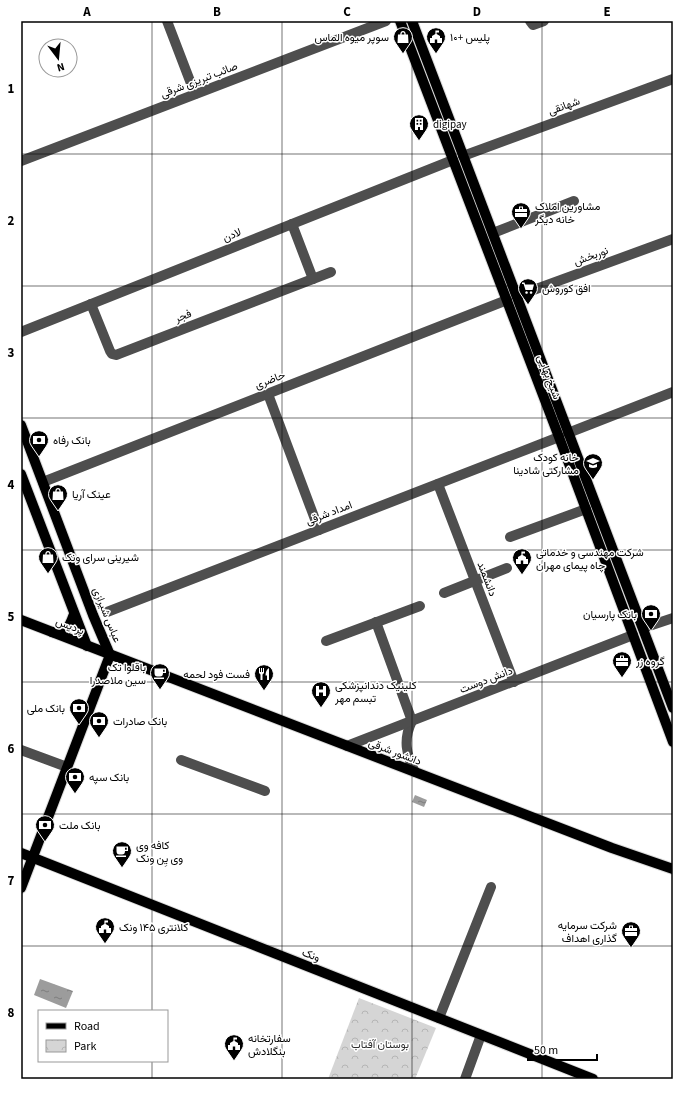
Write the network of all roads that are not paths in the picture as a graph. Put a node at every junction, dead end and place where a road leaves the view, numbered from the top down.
1 (167, 21) edge
2 (386, 21) edge
3 (400, 21) edge
4 (412, 21) edge
5 (544, 21) edge
6 (531, 23) edge
7 (673, 79) edge
8 (195, 94) junction
9 (463, 156) junction
10 (453, 160) junction
11 (21, 161) edge
12 (574, 201) dead end
13 (292, 224) junction
14 (492, 233) junction
15 (673, 239) edge
16 (331, 272) dead end
17 (313, 279) junction
18 (517, 296) junction
19 (507, 300) junction
20 (91, 304) junction
21 (21, 332) edge
22 (673, 392) edge
23 (268, 394) junction
24 (21, 425) edge
25 (564, 435) junction
26 (21, 474) edge
27 (43, 482) junction
28 (438, 484) junction
29 (586, 509) junction
30 (319, 530) junction
31 (510, 537) dead end
32 (507, 568) dead end
33 (620, 570) junction
34 (610, 574) junction
35 (475, 581) junction
36 (444, 593) dead end
37 (420, 606) dead end
38 (107, 612) dead end
39 (74, 614) junction
40 (673, 618) edge
41 (21, 620) edge
42 (376, 622) junction
43 (643, 628) junction
44 (49, 631) junction
45 (633, 636) junction
46 (326, 641) dead end
47 (87, 646) junction
48 (110, 655) junction
49 (514, 682) junction
50 (673, 708) edge
51 (412, 721) junction
52 (673, 742) edge
53 (347, 746) junction
54 (21, 750) edge
55 (181, 760) dead end
56 (67, 767) junction
57 (415, 772) junction
58 (265, 791) dead end
59 (612, 848) junction
60 (21, 853) edge
61 (32, 858) junction
62 (673, 869) edge
63 (673, 876) edge
64 (491, 887) dead end
65 (21, 888) edge
66 (439, 1018) junction
67 (481, 1035) junction
68 (465, 1079) edge
69 (593, 1079) edge

1 - 8 street
2 - 8 street, صائب تبریزی شرقی
3 - 10 main road, شیخ بهایی
4 - 9 main road, شیخ بهایی
5 - 6 street
7 - 9 street, شهانقی
8 - 11 street, صائب تبریزی شرقی
9 - 14 main road, شیخ بهایی
10 - 13 street, لادن
10 - 19 main road, شیخ بهایی
12 - 14 street
13 - 17 street
13 - 20 street, لادن
14 - 18 main road, شیخ بهایی
15 - 18 street, نوربخش
16 - 17 street, فجر
17 - 20 street, فجر
18 - 25 main road, شیخ بهایی
19 - 23 street, حاضری
19 - 25 main road, شیخ بهایی
20 - 21 street, لادن
22 - 25 street, امداد شرقی
23 - 27 street, حاضری
23 - 30 street
24 - 27 main road, عباس شیرازی
25 - 28 street, امداد شرقی
25 - 29 main road, شیخ بهایی
25 - 33 main road, شیخ بهایی
26 - 39 main road
27 - 48 main road, عباس شیرازی
28 - 30 street, امداد شرقی
28 - 35 street, دانشمند
29 - 31 street
29 - 34 main road, شیخ بهایی
30 - 38 street, امداد شرقی
32 - 35 street
33 - 34 main road
33 - 43 main road, شیخ بهایی
34 - 45 main road, شیخ بهایی
35 - 36 street
35 - 49 street, دانشمند
37 - 42 street
39 - 44 main road
39 - 47 main road
40 - 43 street
41 - 44 main road, پردیس
42 - 46 street
42 - 51 street
43 - 50 main road, شیخ بهایی
44 - 47 main road, پردیس
45 - 49 street, دانش دوست
45 - 52 main road, شیخ بهایی
47 - 48 main road, پردیس
48 - 53 main road, دانشور شرقی
48 - 56 main road, عباس شیرازی
49 - 51 street, دانش دوست
51 - 53 street, دانش دوست
51 - 57 street
53 - 57 main road, دانشور شرقی
54 - 56 street
55 - 58 street
56 - 61 main road, عباس شیرازی
57 - 59 main road, دانشور شرقی
59 - 62 main road, دانشور شرقی
59 - 63 main road
60 - 61 main road, ونک
61 - 65 main road, عباس شیرازی
61 - 66 main road, ونک
64 - 66 street
66 - 67 main road, ونک
67 - 68 street
67 - 69 main road, ونک

